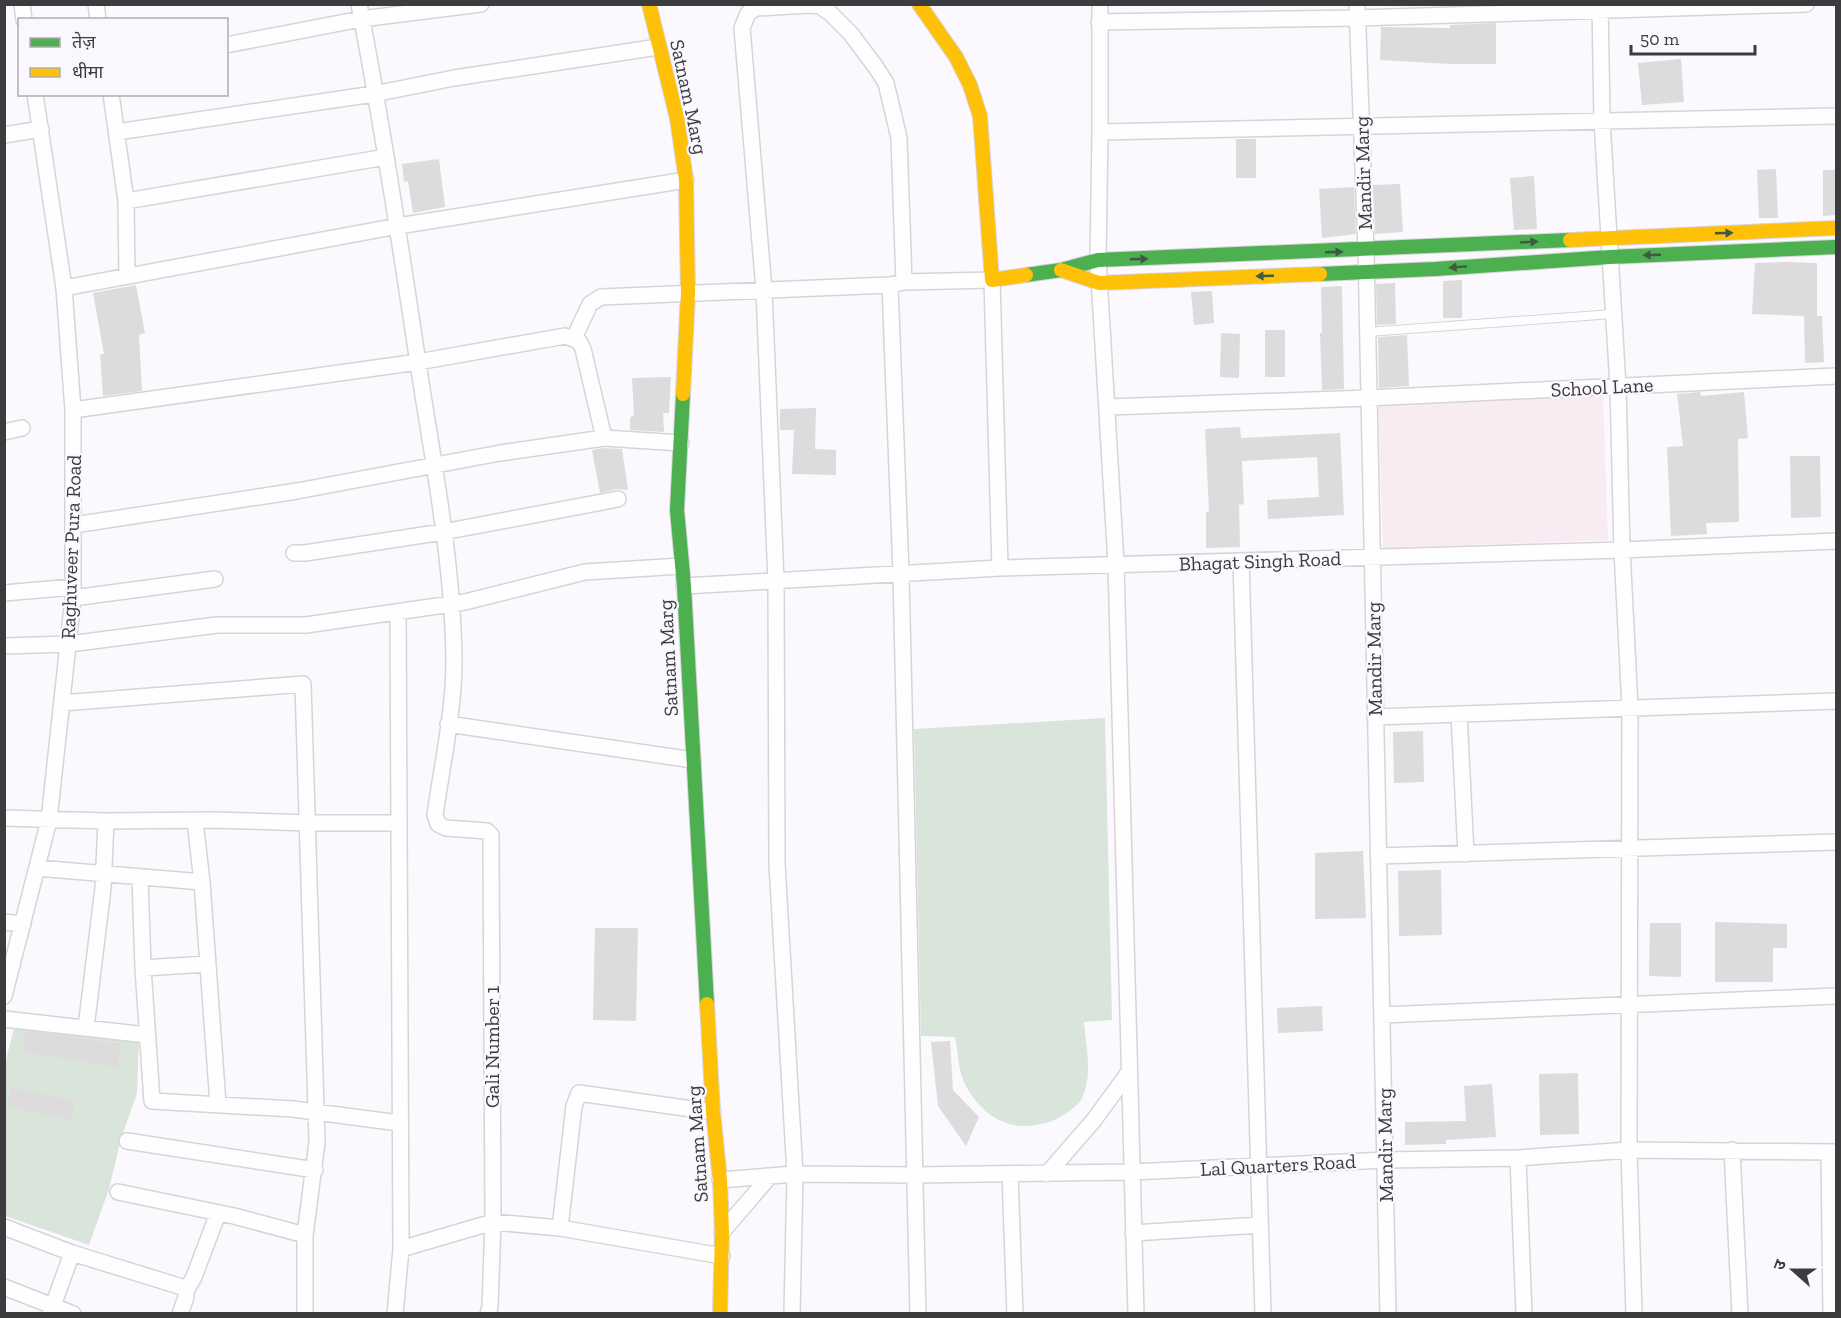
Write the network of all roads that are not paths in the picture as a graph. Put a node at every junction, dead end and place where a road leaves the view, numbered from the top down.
1 (482, 4) edge
2 (649, 4) edge
3 (919, 4) edge
4 (1100, 4) edge
5 (1806, 4) edge
6 (1600, 8) edge
7 (1357, 11) edge
8 (360, 12) edge
9 (1099, 22) junction
10 (228, 45) edge
11 (658, 47) junction
12 (374, 94) junction
13 (35, 96) edge
14 (111, 96) edge
15 (1836, 116) edge
16 (1602, 121) junction
17 (1361, 127) junction
18 (40, 129) junction
19 (117, 132) junction
20 (1100, 132) junction
21 (4, 135) edge
22 (386, 157) junction
23 (686, 180) junction
24 (126, 201) junction
25 (398, 226) junction
26 (1836, 228) edge
27 (1608, 238) junction
28 (1836, 247) edge
29 (1366, 251) junction
30 (1610, 257) junction
31 (1098, 260) junction
32 (1061, 270) junction
33 (1365, 272) junction
34 (127, 275) junction
35 (992, 280) junction
36 (897, 283) junction
37 (1099, 283) junction
38 (64, 288) junction
39 (764, 290) junction
40 (688, 293) junction
41 (1613, 314) junction
42 (1367, 332) junction
43 (574, 338) junction
44 (418, 362) junction
45 (1836, 376) edge
46 (1618, 386) junction
47 (1368, 398) junction
48 (1108, 407) junction
49 (73, 410) junction
50 (22, 428) dead end
51 (4, 432) edge
52 (604, 438) junction
53 (681, 443) junction
54 (434, 466) junction
55 (618, 499) dead end
56 (74, 525) junction
57 (443, 532) junction
58 (1836, 541) edge
59 (1622, 550) junction
60 (294, 553) dead end
61 (1371, 558) junction
62 (1241, 561) junction
63 (1116, 564) junction
64 (681, 566) junction
65 (1000, 567) junction
66 (901, 573) junction
67 (215, 579) dead end
68 (776, 581) junction
69 (684, 586) junction
70 (73, 592) junction
71 (4, 593) edge
72 (451, 604) junction
73 (398, 612) junction
74 (69, 644) junction
75 (4, 646) edge
76 (1836, 701) edge
77 (62, 704) junction
78 (1630, 708) junction
79 (1459, 714) junction
80 (1375, 717) junction
81 (448, 724) junction
82 (693, 760) junction
83 (4, 818) edge
84 (49, 820) junction
85 (106, 821) junction
86 (195, 821) junction
87 (309, 823) junction
88 (399, 823) junction
89 (1836, 842) edge
90 (1629, 848) junction
91 (1466, 854) junction
92 (1378, 856) junction
93 (37, 868) junction
94 (104, 873) junction
95 (140, 877) junction
96 (202, 882) junction
97 (4, 922) edge
98 (23, 924) junction
99 (208, 964) junction
100 (143, 968) junction
101 (4, 996) edge
102 (1836, 996) edge
103 (1629, 1005) junction
104 (1382, 1015) junction
105 (4, 1019) edge
106 (86, 1028) junction
107 (147, 1035) junction
108 (1129, 1072) junction
109 (218, 1104) junction
110 (317, 1112) junction
111 (713, 1112) junction
112 (399, 1123) junction
113 (128, 1141) dead end
114 (1629, 1150) junction
115 (1732, 1150) junction
116 (1833, 1152) edge
117 (1518, 1158) junction
118 (1385, 1160) junction
119 (1258, 1166) junction
120 (315, 1170) junction
121 (1132, 1172) junction
122 (795, 1173) junction
123 (1010, 1174) junction
124 (1047, 1174) junction
125 (915, 1175) junction
126 (770, 1176) junction
127 (720, 1180) junction
128 (118, 1192) dead end
129 (218, 1213) junction
130 (493, 1222) junction
131 (1260, 1225) junction
132 (4, 1227) edge
133 (560, 1228) junction
134 (722, 1232) junction
135 (1133, 1233) junction
136 (305, 1235) junction
137 (401, 1249) junction
138 (72, 1252) junction
139 (722, 1256) junction
140 (4, 1287) edge
141 (186, 1291) junction
142 (51, 1310) edge
143 (73, 1314) edge
144 (180, 1314) edge
145 (305, 1314) edge
146 (395, 1314) edge
147 (488, 1314) edge
148 (720, 1314) edge
149 (792, 1314) edge
150 (918, 1314) edge
151 (1015, 1314) edge
152 (1136, 1314) edge
153 (1263, 1314) edge
154 (1388, 1314) edge
155 (1524, 1314) edge
156 (1634, 1314) edge
157 (1740, 1314) edge
158 (1832, 1314) edge

1 - 8 street
2 - 11 street, Satnam Marg
3 - 35 street
4 - 9 street
5 - 6 street
6 - 7 street
6 - 16 street
7 - 9 street
7 - 17 street, Mandir Marg
8 - 10 street
8 - 12 street
9 - 20 street
11 - 12 street
11 - 23 street, Satnam Marg
12 - 19 street
12 - 22 street
13 - 18 street, Raghuveer Pura Road
14 - 19 street
15 - 16 street
16 - 17 street
16 - 27 street
17 - 20 street
17 - 29 street, Mandir Marg
18 - 21 street
18 - 38 street, Raghuveer Pura Road
19 - 24 street
20 - 31 street
22 - 24 street
22 - 25 street
23 - 25 street
23 - 40 street, Satnam Marg
24 - 34 street
25 - 34 street
25 - 44 street
27 -> 26 street
29 -> 27 street
27 - 30 street
28 -> 30 street
31 -> 29 street
29 - 33 street, Mandir Marg
30 -> 33 street
30 - 41 street
31 - 32 street
31 - 37 street
32 - 35 street
32 - 37 street
33 -> 37 street
33 - 42 street, Mandir Marg
34 - 38 street
35 - 36 street
35 - 65 street
36 - 39 street
36 - 39 street
36 - 66 street
37 - 48 street
38 - 49 street, Raghuveer Pura Road
39 - 40 street
39 - 68 street
40 - 43 street
40 - 53 street, Satnam Marg
41 - 42 lane
41 - 46 street
42 - 47 street, Mandir Marg
43 - 44 street
43 - 52 street
44 - 49 street
44 - 54 street
45 - 46 street, School Lane
46 - 47 street, School Lane
46 - 59 street
47 - 48 street, School Lane
47 - 61 street, Mandir Marg
48 - 63 street
49 - 56 street, Raghuveer Pura Road
50 - 51 street
52 - 53 street
52 - 54 street
53 - 64 street, Satnam Marg
54 - 56 street
54 - 57 street
55 - 57 street
56 - 70 street, Raghuveer Pura Road
57 - 60 street
57 - 72 street
58 - 59 street, Bhagat Singh Road
59 - 61 street, Bhagat Singh Road
59 - 78 street
61 - 62 street, Bhagat Singh Road
61 - 80 street, Mandir Marg
62 - 63 street, Bhagat Singh Road
62 - 119 street
63 - 65 street, Bhagat Singh Road
63 - 108 street
64 - 69 street, Satnam Marg
64 - 72 street
65 - 66 street, Bhagat Singh Road
66 - 68 street, Bhagat Singh Road
66 - 125 street
67 - 70 street
68 - 69 street, Bhagat Singh Road
68 - 122 street
69 - 82 street, Satnam Marg
70 - 71 street
70 - 74 street, Raghuveer Pura Road
72 - 73 street
72 - 81 street
73 - 74 street
73 - 88 street
74 - 75 street
74 - 77 street, Raghuveer Pura Road
76 - 78 street
77 - 84 street, Raghuveer Pura Road
77 - 87 street
78 - 79 street
78 - 90 street
79 - 80 street
79 - 91 street
80 - 92 street, Mandir Marg
81 - 82 street
81 - 130 street, Gali Number 1
82 - 111 street, Satnam Marg
83 - 84 street
84 - 85 street
84 - 93 street, Raghuveer Pura Road
85 - 86 street
85 - 94 street
86 - 87 street
86 - 96 street
87 - 88 street
87 - 110 street
88 - 112 street
89 - 90 street
90 - 91 street
90 - 103 street
91 - 92 street
92 - 104 street, Mandir Marg
93 - 94 street
93 - 98 street, Raghuveer Pura Road
94 - 95 street
94 - 106 street
95 - 96 street
95 - 100 street
96 - 99 street
97 - 98 street
98 - 101 street, Raghuveer Pura Road
99 - 100 street
99 - 109 street
100 - 107 street
102 - 103 street
103 - 104 street
103 - 114 street
104 - 118 street, Mandir Marg
105 - 106 street
106 - 107 street
107 - 109 street
108 - 121 street
108 - 124 street
109 - 110 street
110 - 112 street
110 - 120 street
111 - 127 street, Satnam Marg
111 - 133 street
112 - 137 street
113 - 120 street
114 - 115 street, Lal Quarters Road
114 - 117 street, Lal Quarters Road
114 - 156 street
115 - 116 street, Lal Quarters Road
115 - 157 street
116 - 158 street
117 - 118 street, Lal Quarters Road
117 - 155 street
118 - 119 street, Lal Quarters Road
118 - 154 street, Mandir Marg
119 - 121 street, Lal Quarters Road
119 - 131 street
120 - 136 street
121 - 124 street, Lal Quarters Road
121 - 135 street
122 - 125 street, Lal Quarters Road
122 - 126 street, Lal Quarters Road
122 - 149 street
123 - 124 street, Lal Quarters Road
123 - 125 street, Lal Quarters Road
123 - 151 street
125 - 150 street
126 - 127 street, Lal Quarters Road
126 - 134 street
127 - 134 street, Satnam Marg
128 - 129 street
129 - 136 street
129 - 141 street
130 - 133 street
130 - 137 street
130 - 147 street, Gali Number 1
131 - 135 street
131 - 153 street
132 - 138 street
133 - 139 street
134 - 139 street, Satnam Marg
135 - 152 street
136 - 145 street
137 - 146 street
138 - 141 street
138 - 142 street
139 - 148 street, Satnam Marg
140 - 142 street
141 - 144 street
142 - 143 street

